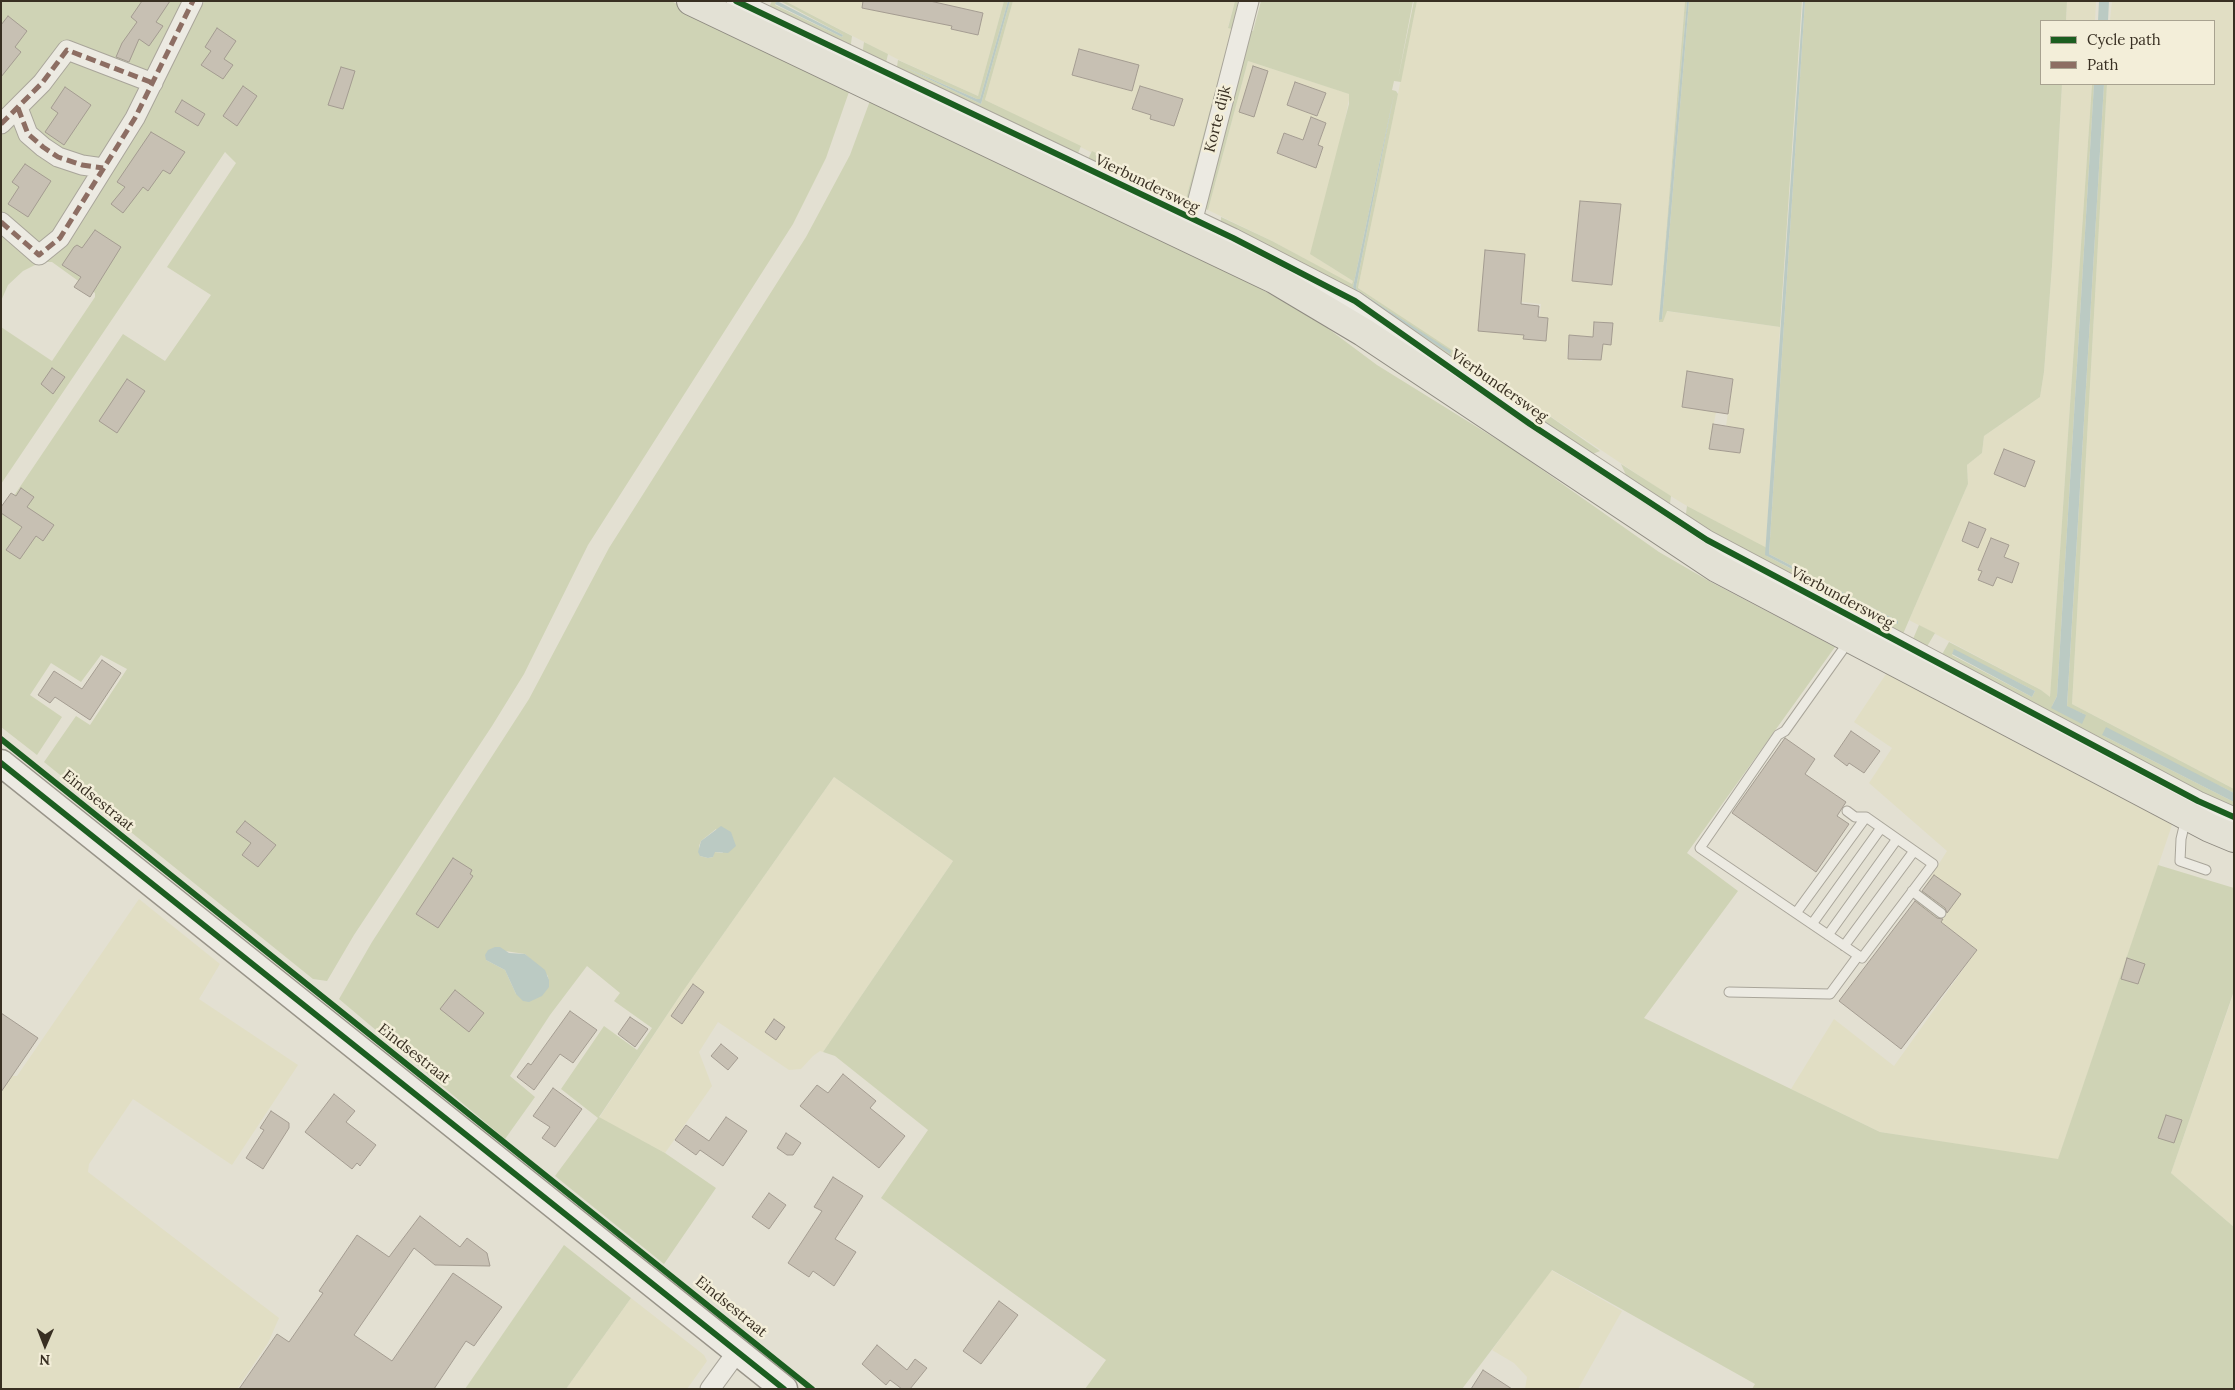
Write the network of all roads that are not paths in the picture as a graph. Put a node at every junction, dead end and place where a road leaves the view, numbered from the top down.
1 (193, 1) edge
2 (691, 1) edge
3 (736, 1) edge
4 (1249, 1) edge
5 (153, 83) junction
6 (18, 108) junction
7 (1, 124) edge
8 (103, 168) junction
9 (1, 222) edge
10 (1189, 228) junction
11 (1851, 638) junction
12 (1, 763) edge
13 (1847, 811) dead end
14 (2186, 816) junction
15 (1866, 817) junction
16 (2234, 817) edge
17 (1881, 828) junction
18 (2234, 838) edge
19 (1897, 839) junction
20 (1914, 851) junction
21 (2206, 870) dead end
22 (1912, 891) junction
23 (1796, 913) junction
24 (1941, 913) dead end
25 (1812, 924) junction
26 (1828, 935) junction
27 (1844, 946) junction
28 (1858, 956) junction
29 (1729, 992) dead end
30 (737, 1352) junction
31 (710, 1389) edge
32 (784, 1389) edge

1 - 5 street
2 - 10 main road, Vierbundersweg
3 - 10 street, Vierbundersweg
4 - 10 street, Korte dijk
5 - 6 street
5 - 8 street
6 - 7 street
6 - 8 street
8 - 9 street
10 - 11 main road, Vierbundersweg
10 - 16 street, Vierbundersweg
11 - 14 main road, Vierbundersweg
11 - 23 lane
12 - 30 street, Eindsestraat
13 - 15 lane
14 - 18 main road, Vierbundersweg
14 - 21 lane
15 - 17 lane
15 - 23 lane
17 - 19 lane
17 - 25 lane
19 - 20 lane
19 - 26 lane
20 - 22 lane
20 - 27 lane
22 - 24 lane
22 - 28 lane
23 - 25 lane
25 - 26 lane
26 - 27 lane
27 - 28 lane
28 - 29 lane
30 - 31 street
30 - 32 street, Eindsestraat

